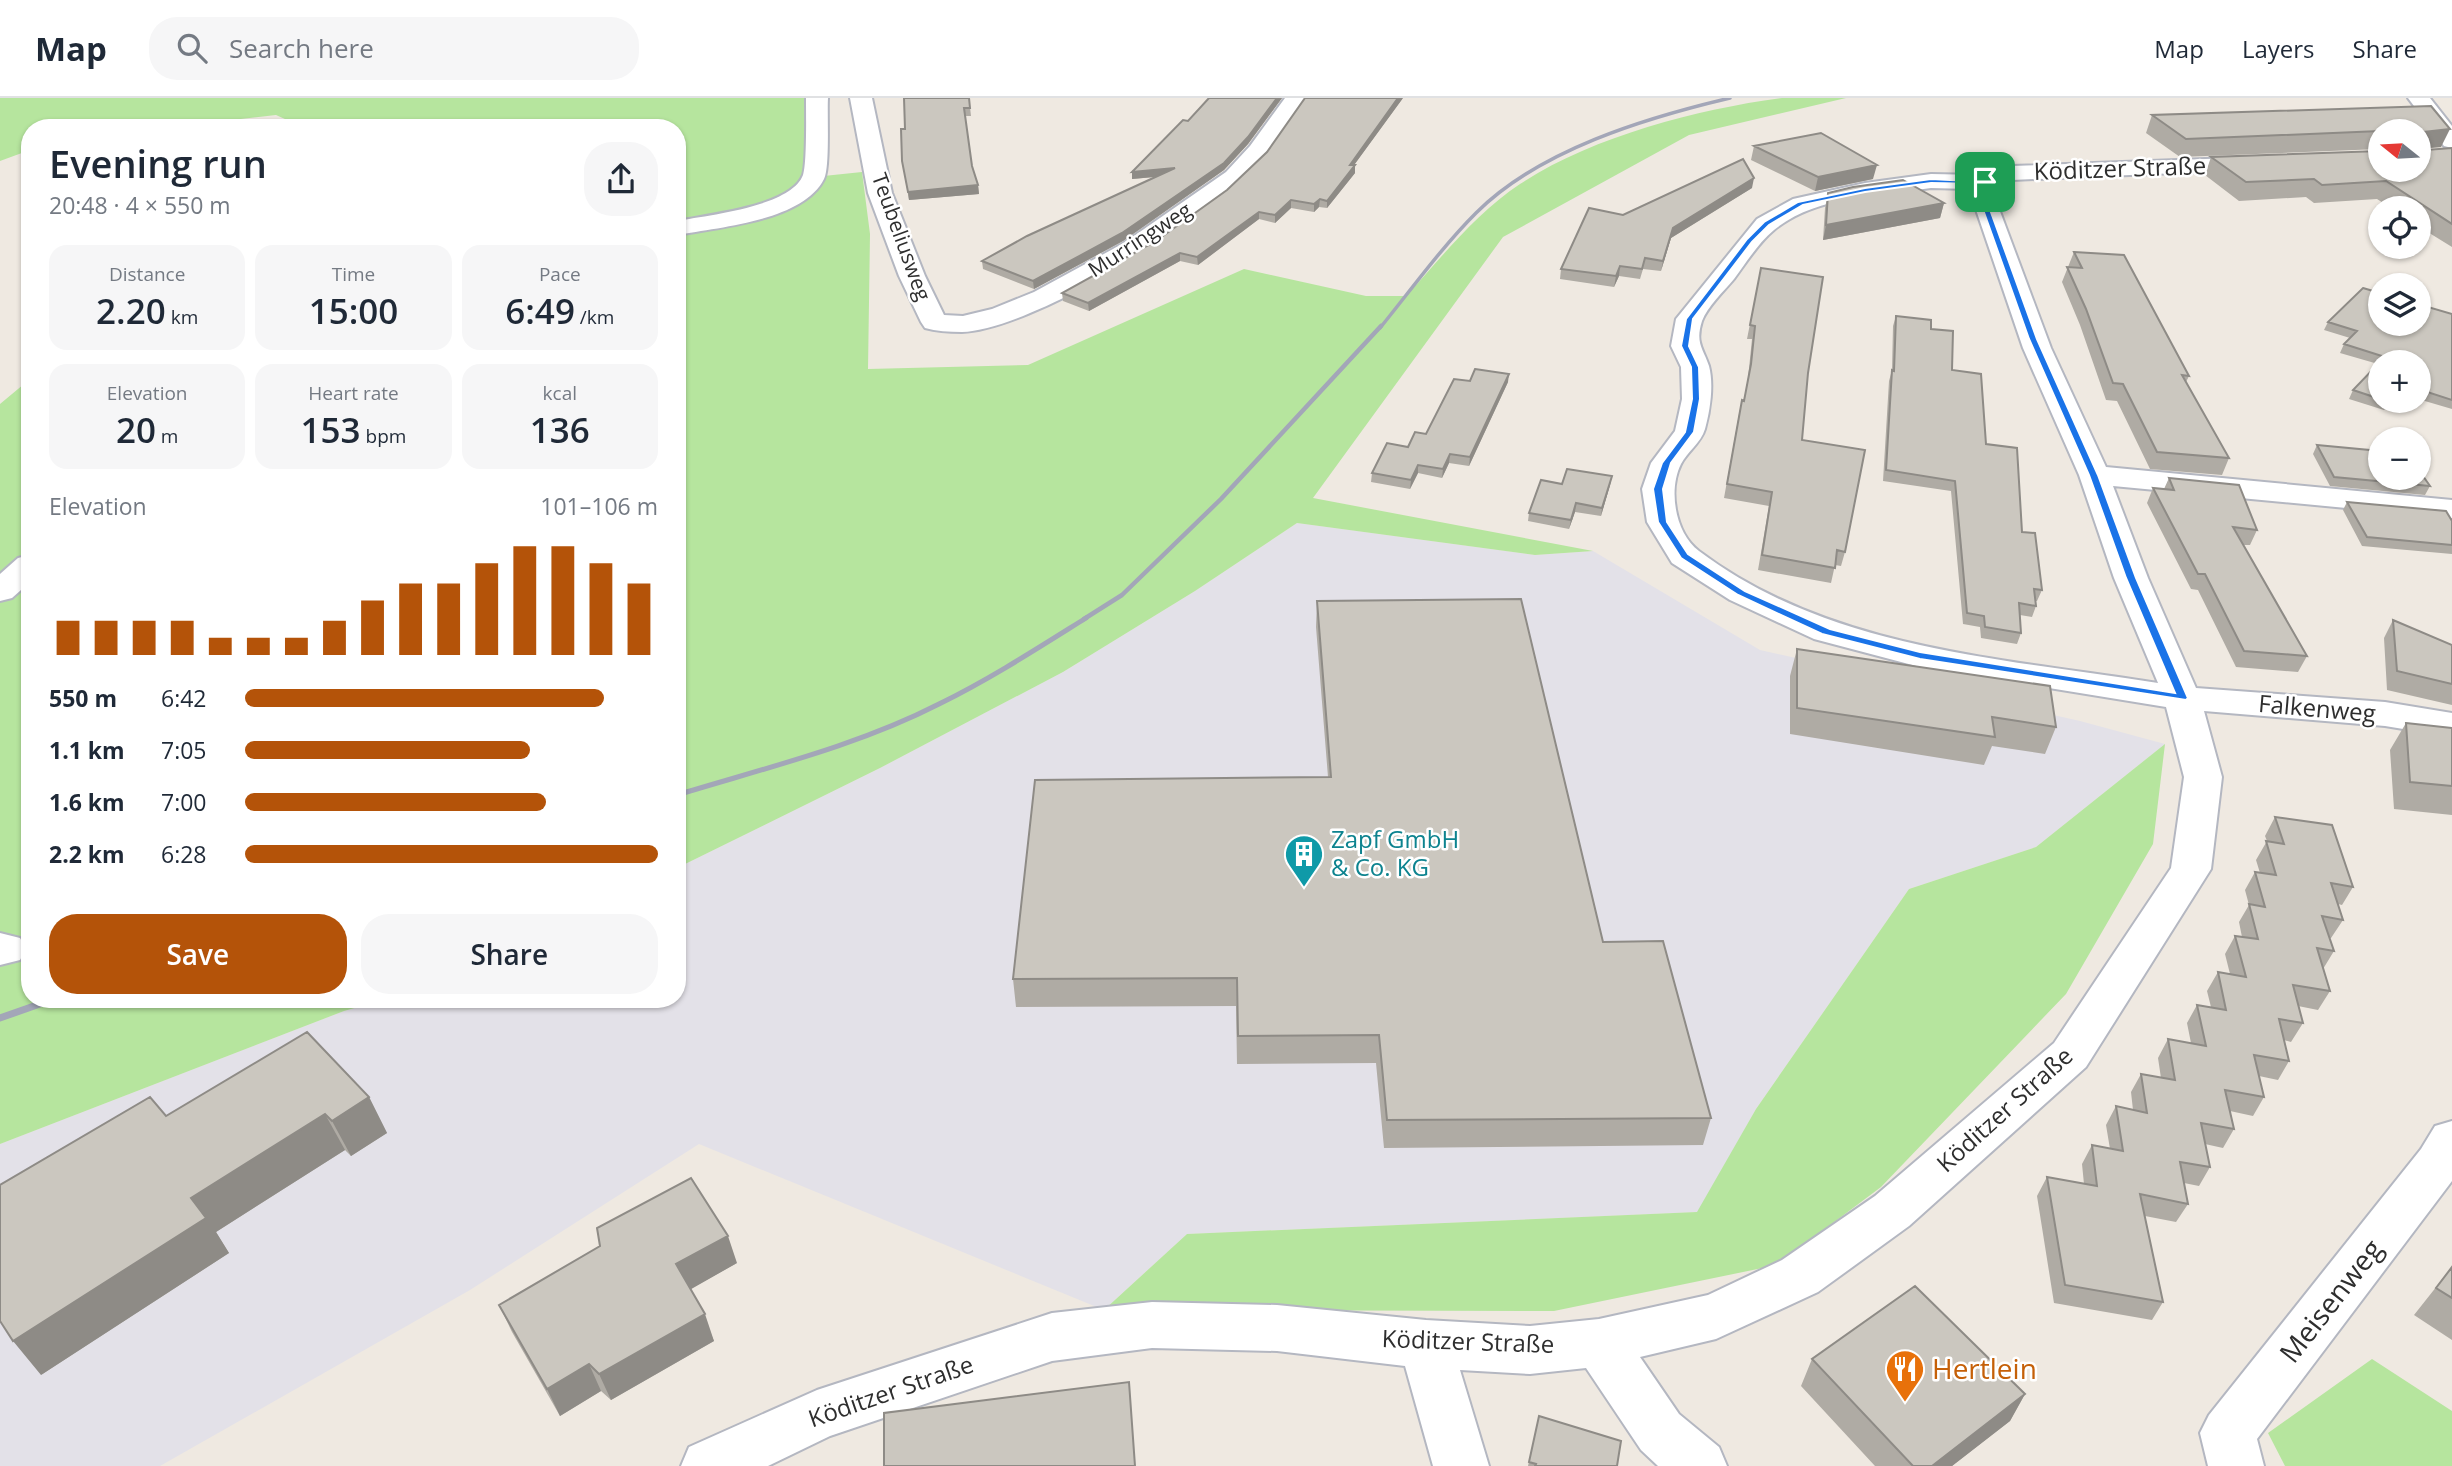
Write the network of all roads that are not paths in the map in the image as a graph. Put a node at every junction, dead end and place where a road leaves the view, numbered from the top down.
1 (817, 98) edge
2 (861, 98) edge
3 (1296, 98) edge
4 (2419, 98) edge
5 (2448, 151) edge
6 (2301, 163) edge
7 (1985, 182) junction
8 (686, 226) edge
9 (945, 326) joint
10 (2094, 475) junction
11 (2452, 509) edge
12 (21, 573) edge
13 (0, 591) edge
14 (2182, 698) junction
15 (2452, 725) edge
16 (2452, 1140) edge
17 (1599, 1343) junction
18 (1426, 1344) junction
19 (709, 1466) edge
20 (1461, 1466) edge
21 (1699, 1466) edge
22 (2236, 1466) edge

1 - 8 street
2 - 9 street, Teubeliusweg
3 - 9 street, Murringweg
4 - 5 street
6 - 7 street, Köditzer Straße
7 - 10 street, Köditzer Straße
7 - 14 street, Falkenweg
10 - 11 street
10 - 14 street, Köditzer Straße
12 - 13 street
14 - 15 street, Falkenweg
14 - 17 street, Köditzer Straße
16 - 22 street, Meisenweg
17 - 18 street, Köditzer Straße
17 - 21 street
18 - 19 street, Köditzer Straße
18 - 20 street

